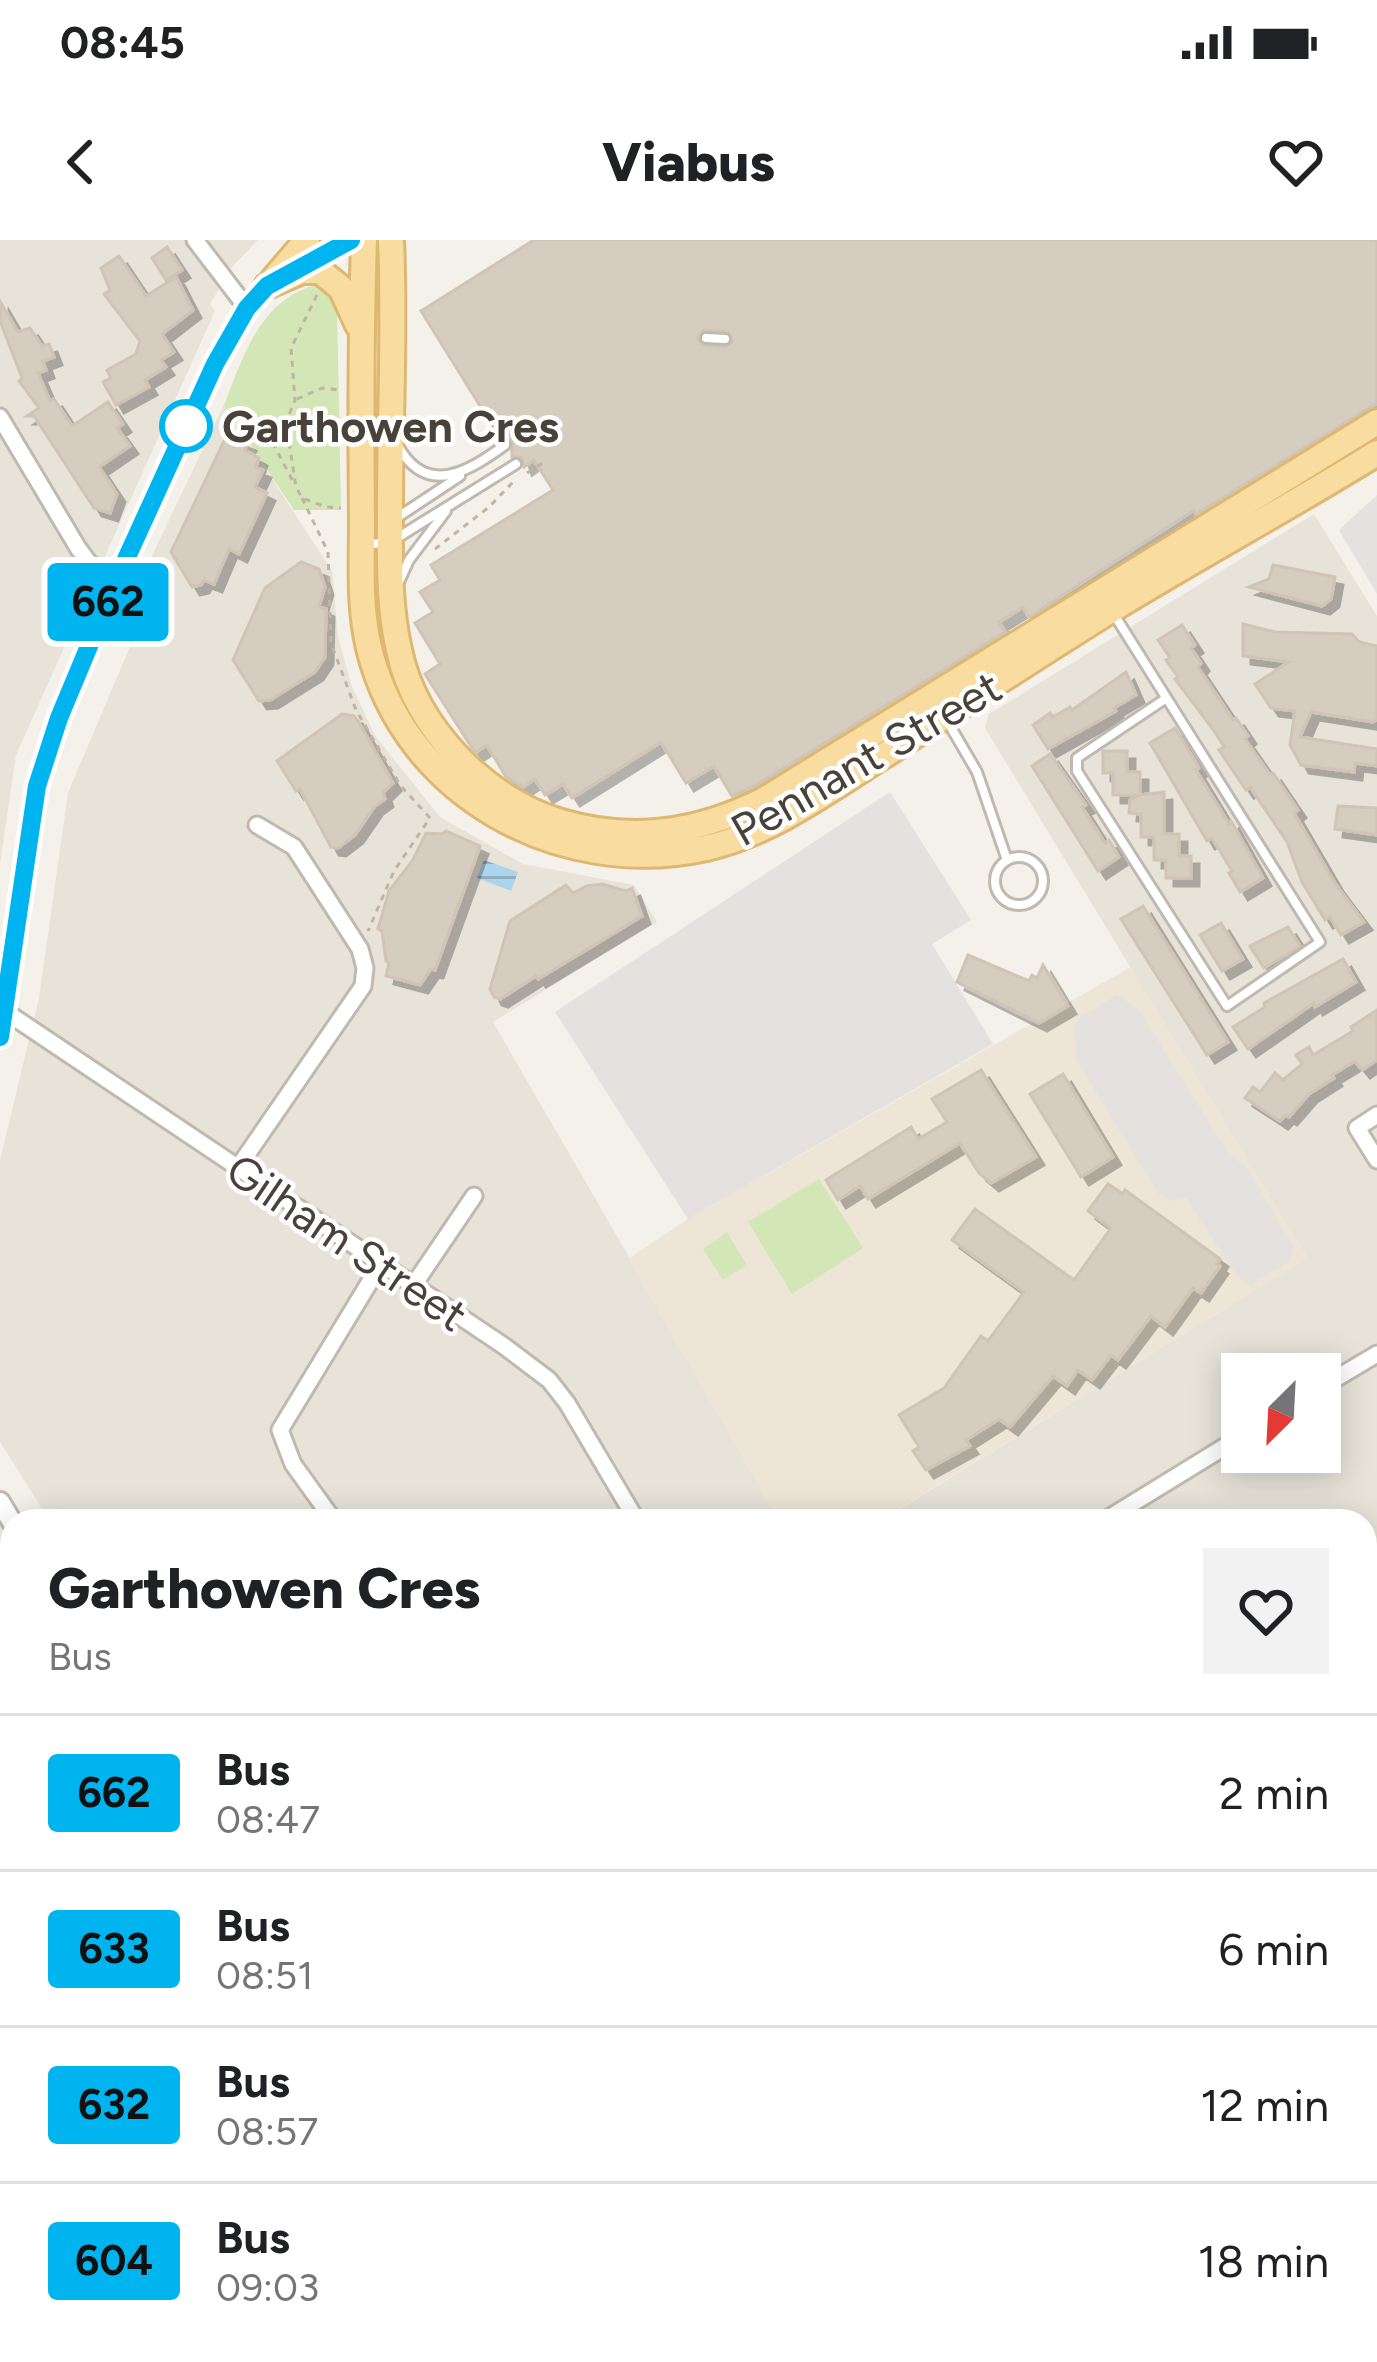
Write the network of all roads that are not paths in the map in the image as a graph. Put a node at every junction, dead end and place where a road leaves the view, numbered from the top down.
1 (195, 240) edge
2 (307, 240) edge
3 (351, 240) edge
4 (364, 240) edge
5 (391, 240) edge
6 (267, 286) junction
7 (247, 308) junction
8 (363, 338) junction
9 (706, 338) dead end
10 (725, 339) dead end
11 (0, 417) edge
12 (1377, 422) edge
13 (389, 428) junction
14 (505, 445) dead end
15 (1377, 453) edge
16 (516, 464) dead end
17 (469, 470) junction
18 (1302, 471) junction
19 (455, 502) junction
20 (358, 525) junction
21 (389, 533) junction
22 (117, 579) junction
23 (392, 608) junction
24 (1111, 610) junction
25 (934, 698) junction
26 (1165, 699) junction
27 (257, 826) dead end
28 (1007, 860) junction
29 (6, 1012) junction
30 (0, 1036) edge
31 (1377, 1115) edge
32 (1377, 1160) edge
33 (237, 1169) junction
34 (474, 1196) dead end
35 (380, 1265) junction
36 (413, 1286) junction
37 (1377, 1354) edge
38 (1341, 1375) edge
39 (1221, 1449) edge
40 (325, 1509) edge
41 (630, 1509) edge
42 (1123, 1509) edge

1 - 7 street
2 - 6 main road
3 - 6 street
4 - 8 main road, Pennant Street
5 - 13 main road, Pennant Street
6 - 7 street
6 - 8 main road
7 - 22 street
8 - 20 main road, Pennant Street
9 - 10 lane
11 - 22 street
12 - 18 main road, Pennant Street
13 - 17 lane
13 - 21 main road, Pennant Street
14 - 17 lane
15 - 18 main road, Pennant Street
16 - 19 lane
17 - 21 lane
18 - 24 main road, Pennant Street
18 - 25 main road, Pennant Street
19 - 21 lane
19 - 23 lane
20 - 21 lane
20 - 21 lane
20 - 25 main road, Pennant Street
21 - 23 main road, Pennant Street
22 - 29 street
23 - 25 main road, Pennant Street
24 - 25 main road, Pennant Street
24 - 26 lane
25 - 28 lane
26 - 26 lane
27 - 33 street
28 - 28 lane
29 - 30 street
29 - 33 street, Gilham Street
31 - 32 street
33 - 35 street, Gilham Street
34 - 36 street
35 - 36 street, Gilham Street
35 - 40 street
36 - 41 street, Gilham Street
37 - 38 street
39 - 42 street

